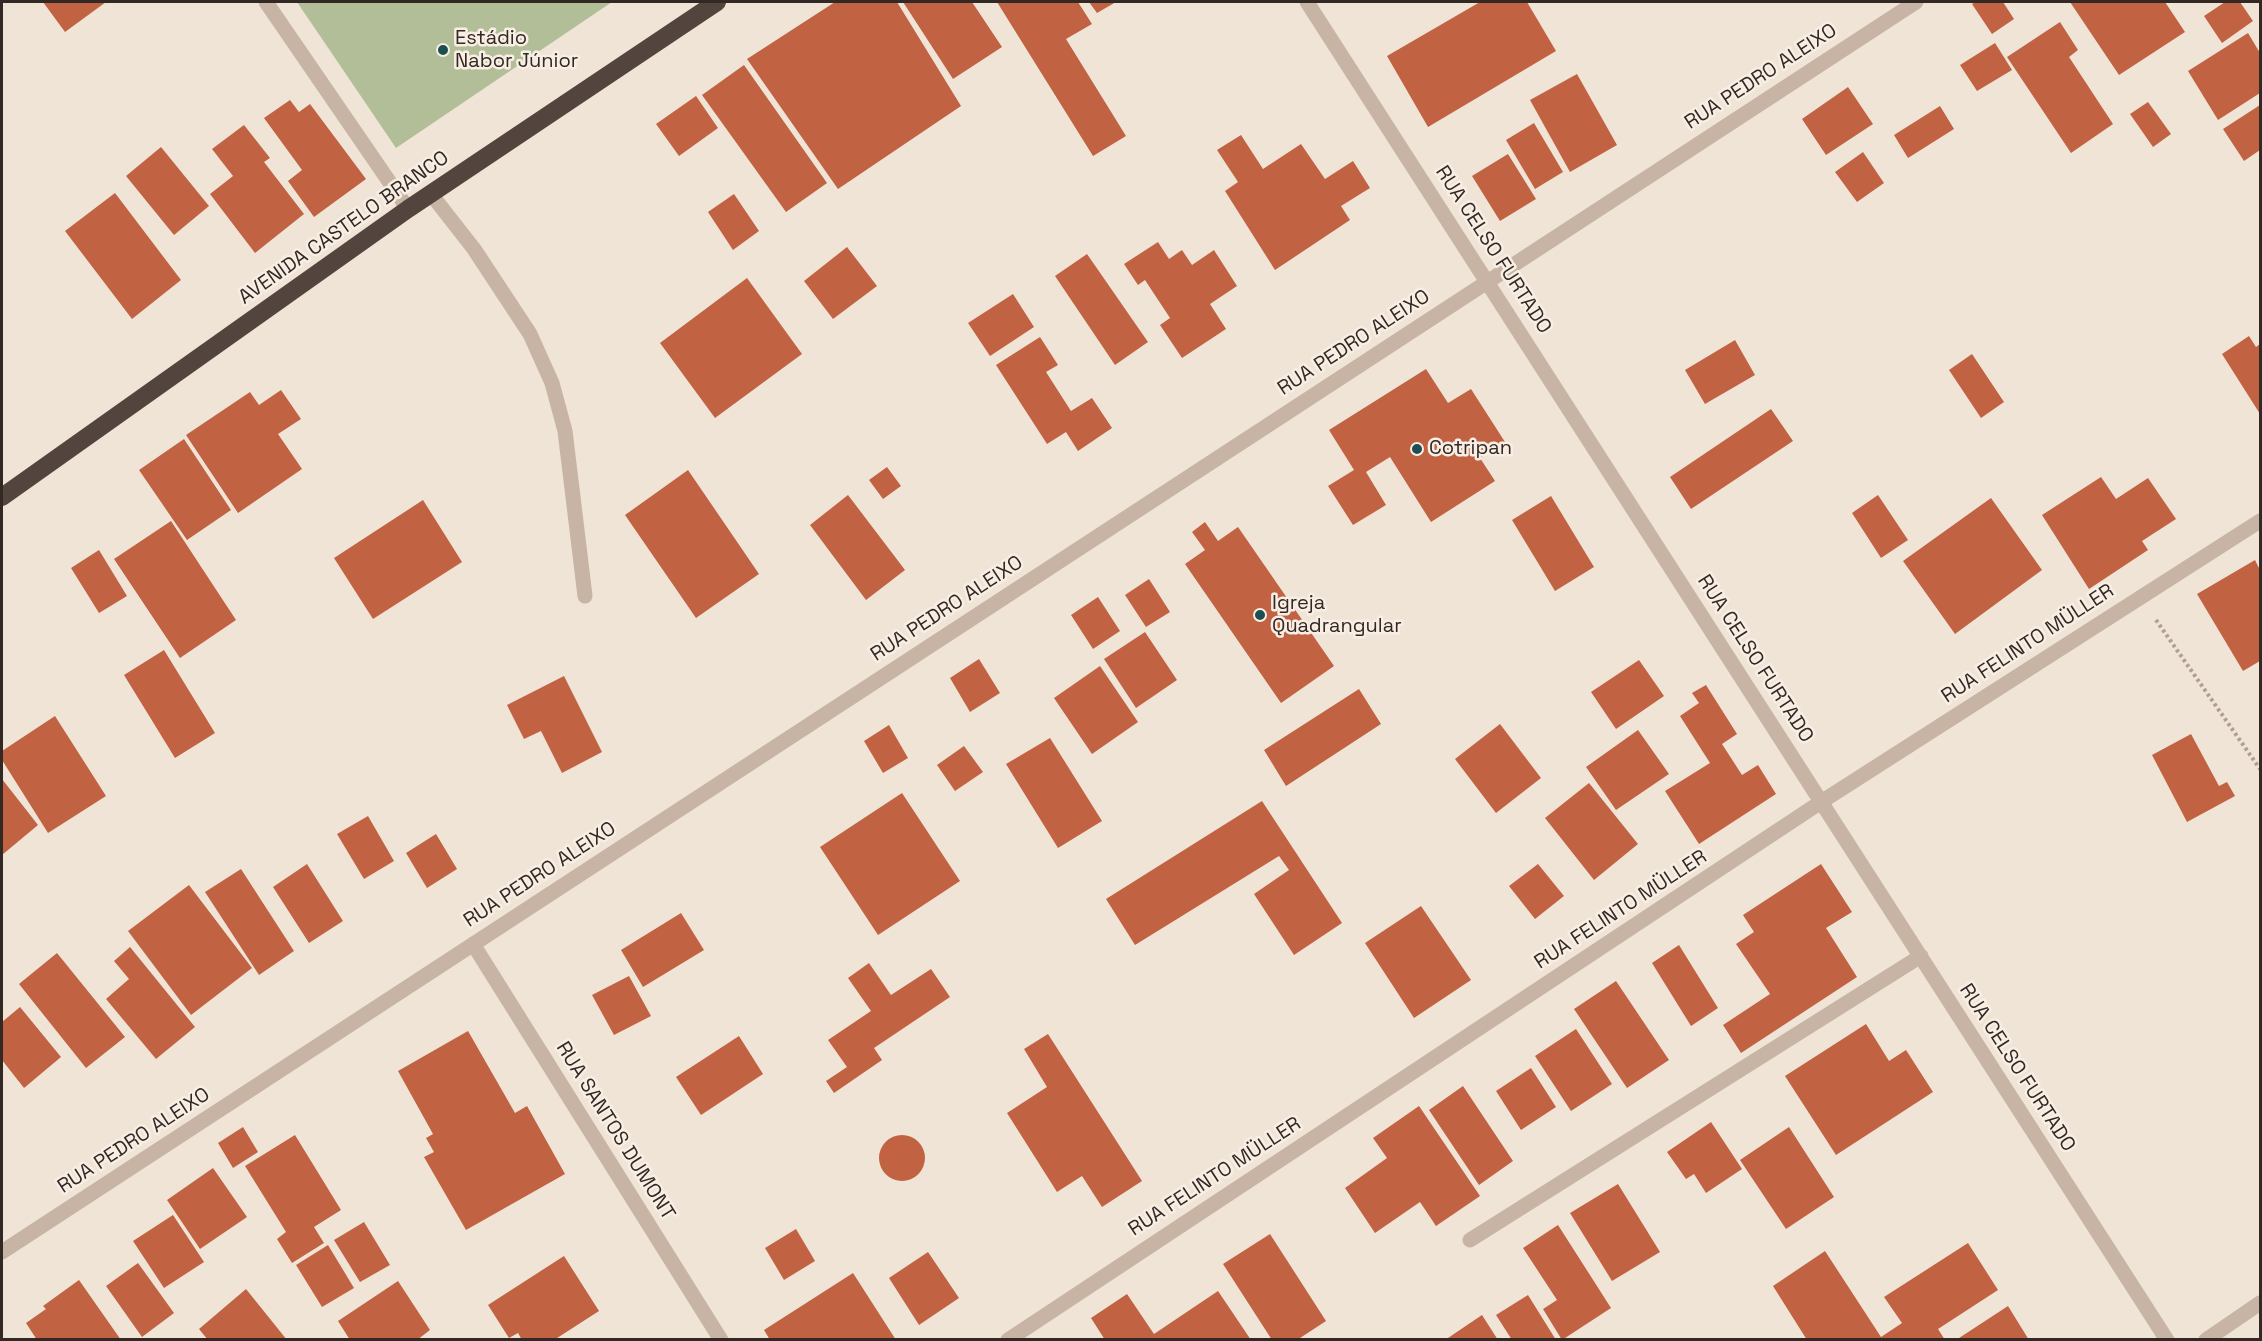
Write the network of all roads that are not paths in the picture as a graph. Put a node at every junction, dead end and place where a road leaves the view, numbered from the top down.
1 (266, 2) edge
2 (717, 2) edge
3 (1307, 2) edge
4 (1916, 2) edge
5 (431, 194) junction
6 (408, 209) junction
7 (1488, 280) junction
8 (2, 497) edge
9 (2260, 520) edge
10 (585, 596) dead end
11 (1821, 802) junction
12 (473, 944) junction
13 (1920, 956) junction
14 (1470, 1240) dead end
15 (2, 1252) edge
16 (2260, 1303) edge
17 (721, 1340) edge
18 (1008, 1340) edge
19 (2167, 1340) edge
20 (2206, 1340) edge

1 - 6 street
2 - 5 highway, AVENIDA CASTELO BRANCO
3 - 7 street, RUA CELSO FURTADO
4 - 7 street, RUA PEDRO ALEIXO
5 - 6 highway, AVENIDA CASTELO BRANCO
5 - 10 street
6 - 8 highway, AVENIDA CASTELO BRANCO
7 - 11 street, RUA CELSO FURTADO
7 - 12 street, RUA PEDRO ALEIXO
9 - 11 street, RUA FELINTO MÜLLER
11 - 13 street, RUA CELSO FURTADO
11 - 18 street, RUA FELINTO MÜLLER
12 - 15 street, RUA PEDRO ALEIXO
12 - 17 street, RUA SANTOS DUMONT
13 - 14 street
13 - 19 street, RUA CELSO FURTADO
16 - 20 street

